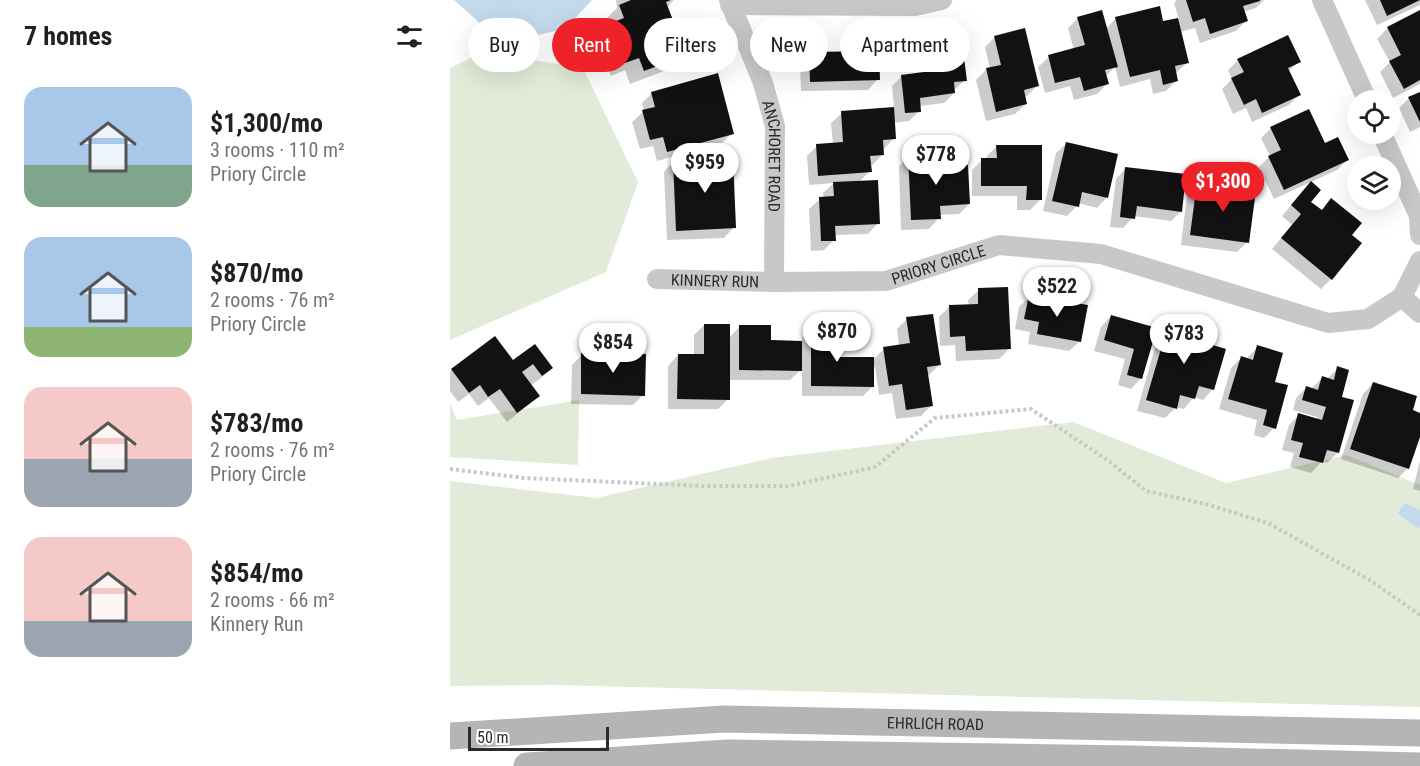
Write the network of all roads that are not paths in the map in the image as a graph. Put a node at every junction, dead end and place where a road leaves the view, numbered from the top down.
1 (942, 0) edge
2 (1322, 0) edge
3 (730, 3) edge
4 (1362, 90) edge
5 (1387, 144) edge
6 (1420, 236) edge
7 (1420, 261) edge
8 (657, 279) dead end
9 (774, 282) junction
10 (1402, 297) junction
11 (1420, 313) edge
12 (1133, 727) junction
13 (1420, 733) edge
14 (450, 736) edge
15 (1132, 762) edge
16 (527, 766) edge
17 (1420, 766) edge

1 - 3 street
2 - 4 street
3 - 9 street, ANCHORET ROAD
5 - 6 street
7 - 10 street
8 - 9 street, KINNERY RUN
9 - 10 street, PRIORY CIRCLE
10 - 11 street
12 - 13 main road, EHRLICH ROAD
12 - 14 main road, EHRLICH ROAD
12 - 15 main road
15 - 16 main road, EHRLICH ROAD
15 - 17 main road, EHRLICH ROAD

